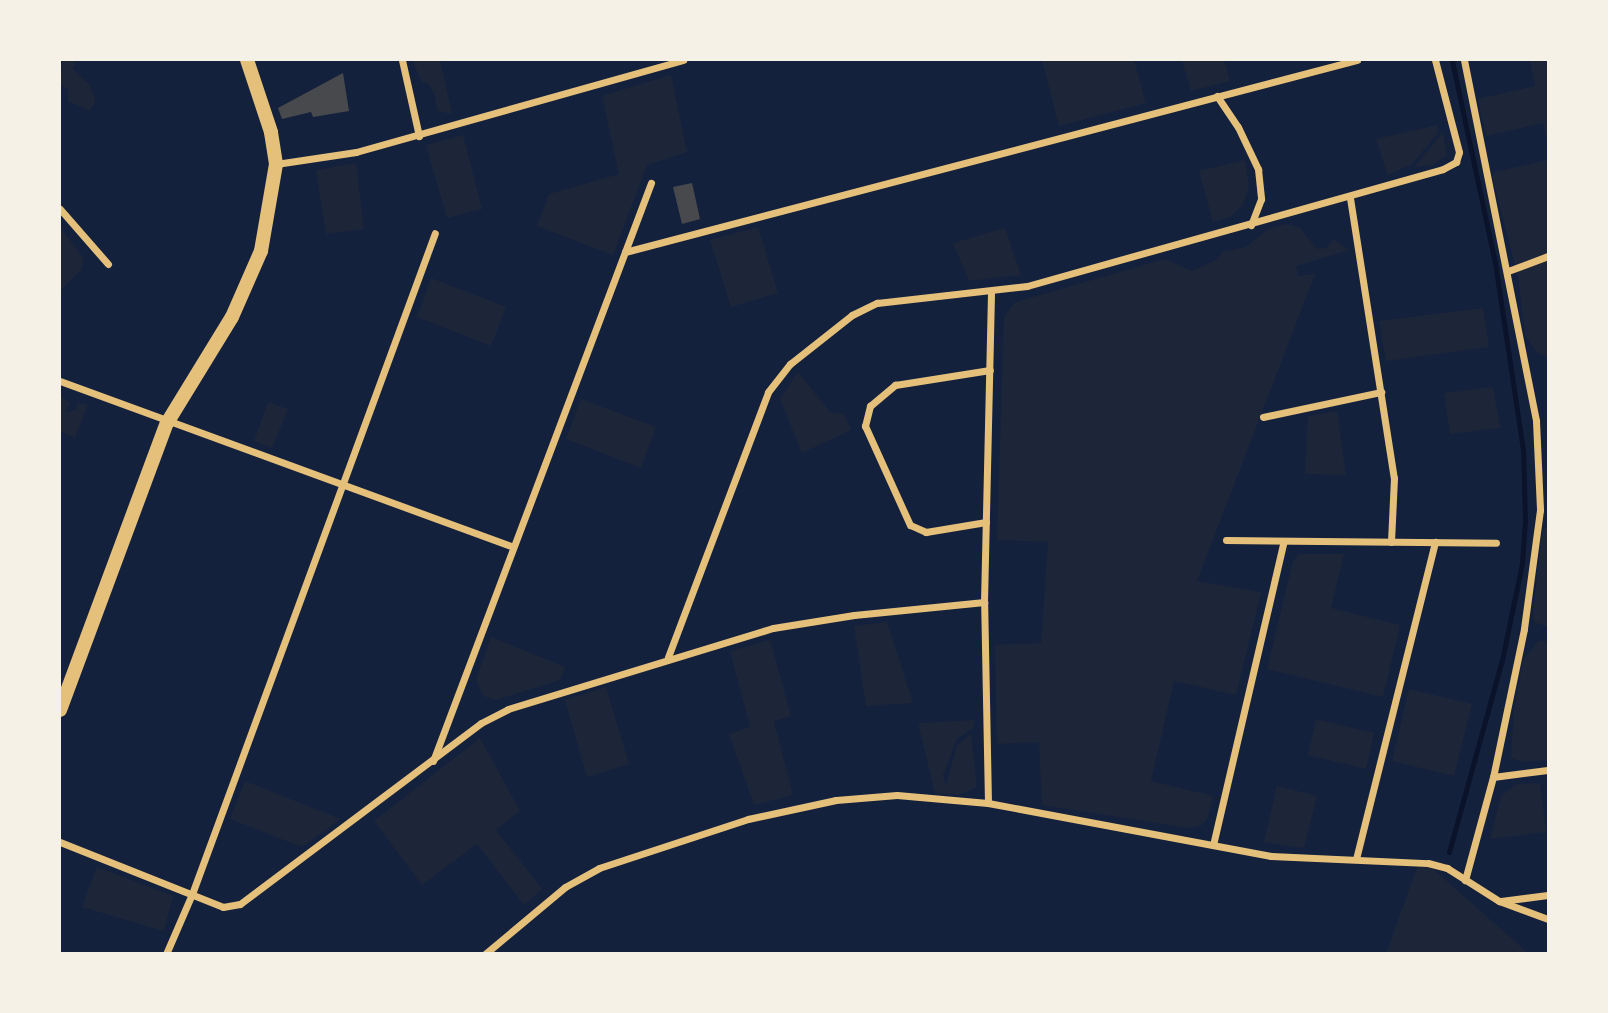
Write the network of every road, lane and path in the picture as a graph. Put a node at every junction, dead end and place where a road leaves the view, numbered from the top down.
1 (247, 60) edge
2 (402, 60) edge
3 (682, 60) edge
4 (1357, 60) edge
5 (1435, 60) edge
6 (1464, 60) edge
7 (663, 63) edge
8 (1217, 96) junction
9 (419, 136) junction
10 (276, 164) junction
11 (651, 183) dead end
12 (1350, 198) junction
13 (60, 209) edge
14 (1251, 225) junction
15 (435, 233) dead end
16 (625, 252) junction
17 (1549, 256) edge
18 (108, 264) dead end
19 (1508, 271) junction
20 (991, 293) junction
21 (990, 370) junction
22 (60, 381) edge
23 (1381, 392) junction
24 (1263, 417) dead end
25 (167, 423) junction
26 (341, 484) junction
27 (1544, 510) edge
28 (986, 522) junction
29 (1226, 540) dead end
30 (1284, 541) junction
31 (1391, 542) junction
32 (1435, 542) junction
33 (1496, 543) dead end
34 (512, 546) junction
35 (984, 602) junction
36 (668, 657) junction
37 (60, 710) edge
38 (433, 762) junction
39 (1549, 770) edge
40 (1493, 777) junction
41 (988, 803) junction
42 (60, 842) edge
43 (1213, 845) junction
44 (1356, 859) junction
45 (1465, 880) junction
46 (192, 894) junction
47 (1549, 895) edge
48 (1499, 901) junction
49 (1549, 919) edge
50 (166, 954) edge
51 (485, 954) edge

1 - 10 main road
2 - 9 street
3 - 7 street
4 - 8 street
5 - 12 street
6 - 19 street
7 - 9 street
8 - 14 street
8 - 16 street
9 - 10 street
10 - 25 main road
11 - 16 street
12 - 14 street
12 - 23 street
13 - 18 street
14 - 20 street
15 - 26 street
16 - 34 street
17 - 19 street
19 - 27 street
20 - 21 street
20 - 36 street
21 - 28 street
21 - 28 street
22 - 25 street
23 - 24 street
23 - 31 street
25 - 26 street
25 - 37 main road
26 - 34 street
26 - 46 street
27 - 40 street
28 - 35 street
29 - 30 street
30 - 31 street
30 - 43 street
31 - 32 street
32 - 33 street
32 - 44 street
34 - 38 street
35 - 36 street
35 - 41 street
36 - 38 street
38 - 46 street
39 - 40 street
40 - 45 street
41 - 43 street
41 - 51 street
42 - 46 street
43 - 44 street
44 - 45 street
45 - 48 street
46 - 50 street
47 - 48 street
48 - 49 street

